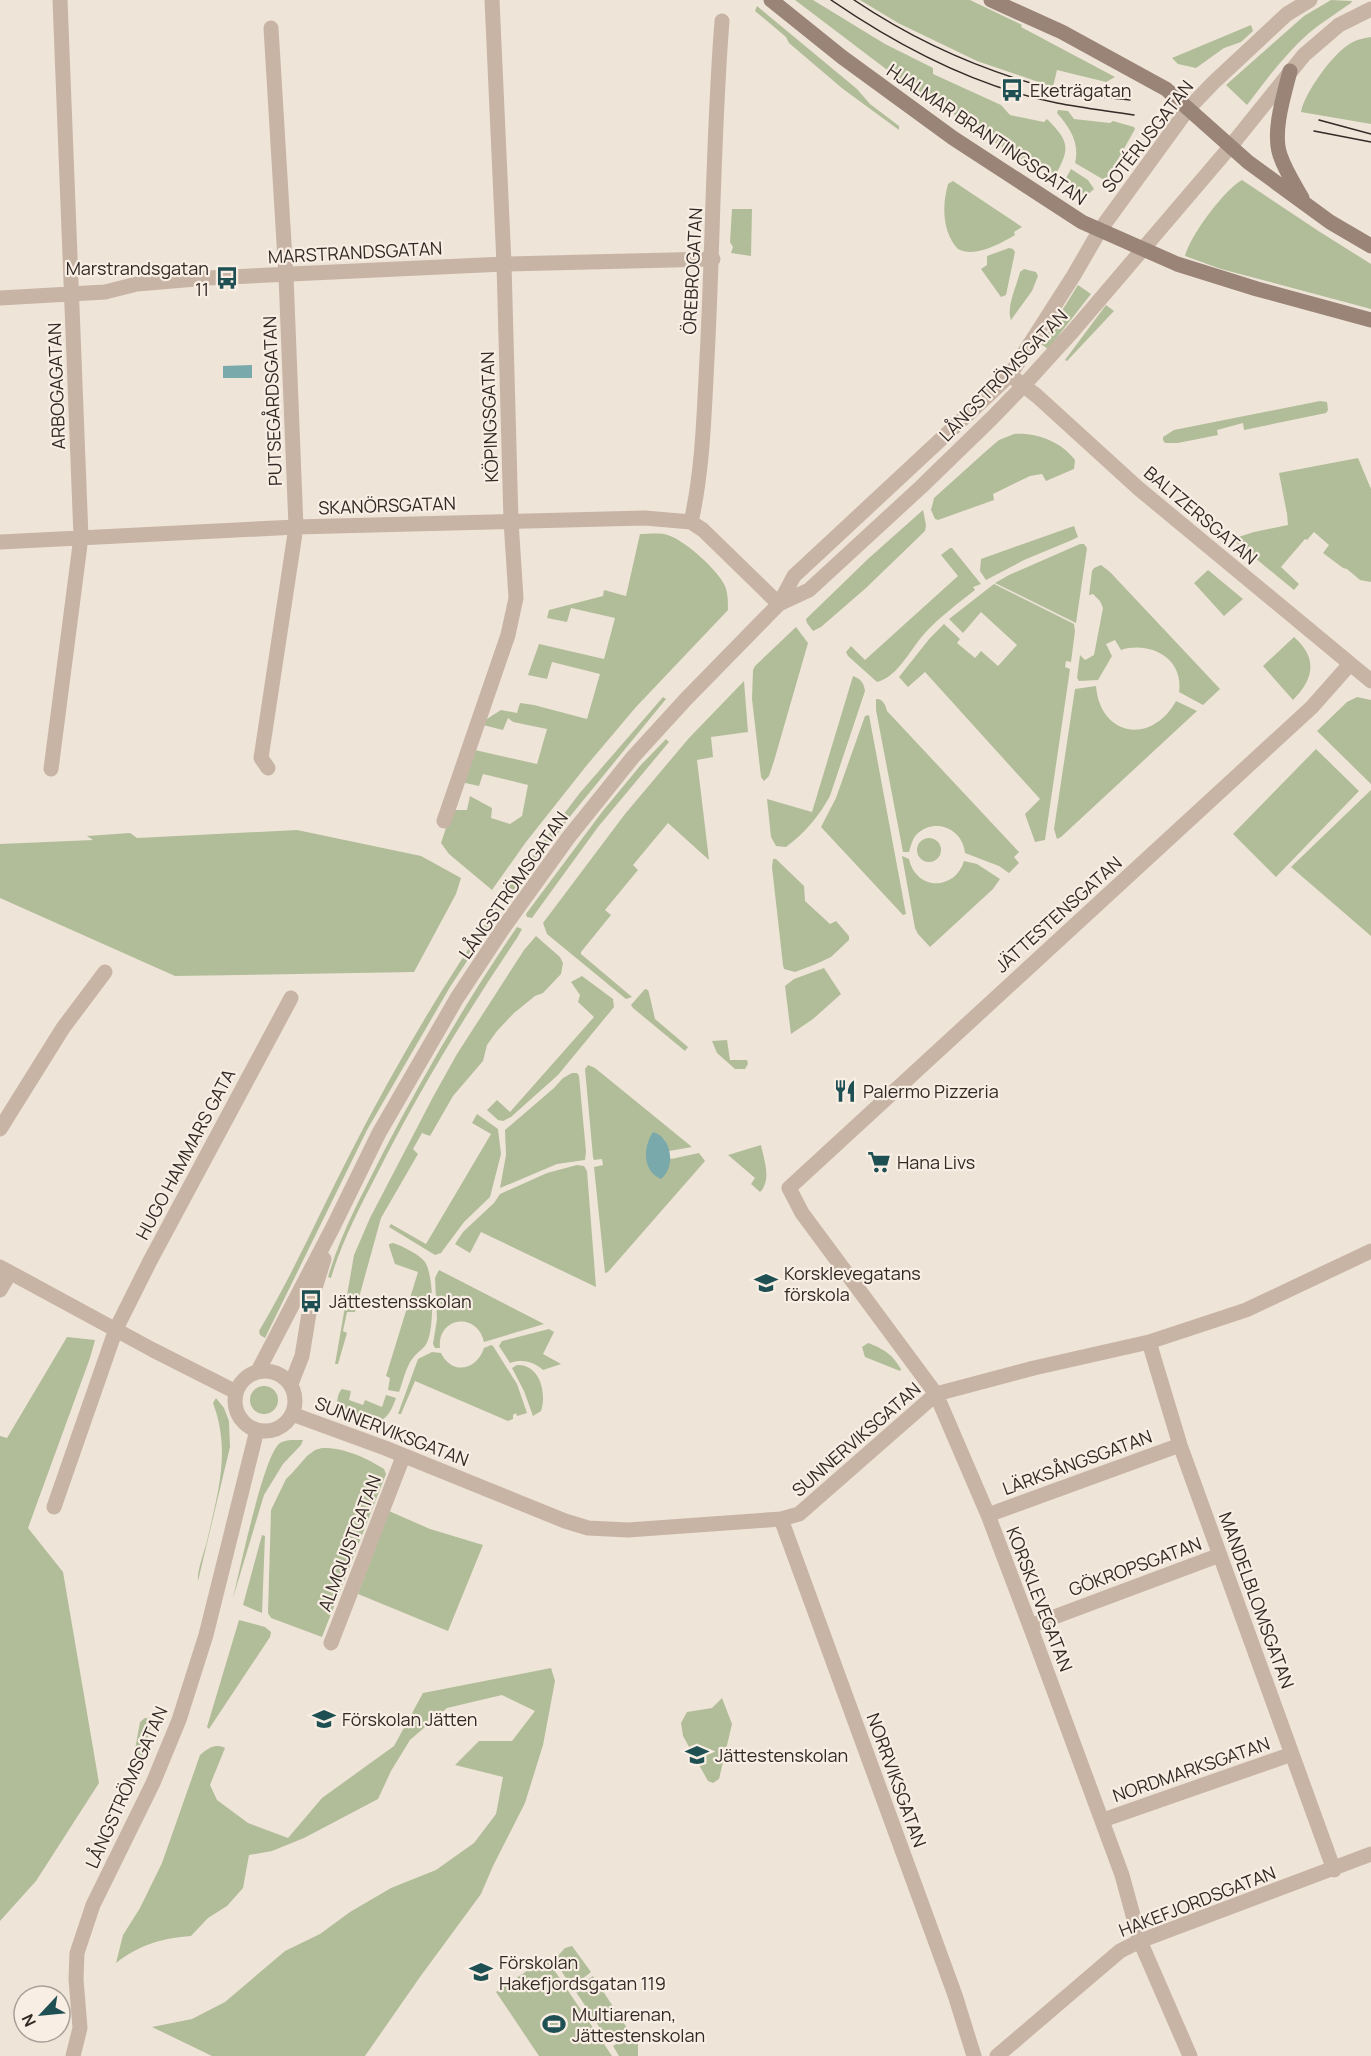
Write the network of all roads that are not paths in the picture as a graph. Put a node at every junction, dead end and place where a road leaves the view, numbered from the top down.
1 (60, 0) edge
2 (492, 0) edge
3 (771, 0) edge
4 (991, 0) edge
5 (1310, 0) edge
6 (1371, 9) edge
7 (722, 21) dead end
8 (271, 28) dead end
9 (1290, 71) junction
10 (1188, 109) junction
11 (1230, 147) junction
12 (1305, 203) junction
13 (1100, 230) junction
14 (1371, 246) edge
15 (1142, 249) junction
16 (713, 259) junction
17 (504, 264) junction
18 (286, 276) junction
19 (72, 293) junction
20 (0, 298) edge
21 (1371, 320) edge
22 (1010, 375) junction
23 (1024, 385) junction
24 (511, 521) junction
25 (691, 522) junction
26 (296, 527) junction
27 (81, 537) junction
28 (0, 542) edge
29 (779, 604) junction
30 (1350, 664) junction
31 (1371, 681) edge
32 (268, 768) dead end
33 (51, 769) dead end
34 (444, 821) dead end
35 (105, 972) dead end
36 (291, 998) dead end
37 (0, 1129) edge
38 (789, 1188) joint
39 (333, 1227) junction
40 (1371, 1251) edge
41 (5, 1270) edge
42 (0, 1290) edge
43 (116, 1329) junction
44 (1149, 1342) junction
45 (258, 1371) junction
46 (291, 1384) junction
47 (236, 1392) junction
48 (936, 1394) junction
49 (292, 1414) junction
50 (257, 1430) junction
51 (1180, 1445) junction
52 (403, 1457) junction
53 (54, 1506) dead end
54 (988, 1515) junction
55 (781, 1519) junction
56 (1220, 1555) junction
57 (1030, 1626) junction
58 (331, 1643) dead end
59 (1292, 1754) junction
60 (1102, 1820) junction
61 (1371, 1854) edge
62 (1334, 1870) junction
63 (1140, 1941) junction
64 (73, 2056) edge
65 (974, 2056) edge
66 (997, 2056) edge
67 (1190, 2056) edge

1 - 19 street, ARBOGAGATAN
2 - 17 street, KÖPINGSGATAN
3 - 13 main road, HJALMAR BRANTINGSGATAN
4 - 10 main road
5 - 10 street, SOTÉRUSGATAN
6 - 9 street
7 - 16 street, ÖREBROGATAN
8 - 18 street, PUTSEGÅRDSGATAN
9 - 11 street
9 - 12 main road
10 - 11 main road
10 - 13 street, SOTÉRUSGATAN
11 - 12 main road
11 - 15 street, LÅNGSTRÖMSGATAN
12 - 14 main road
13 - 15 main road, HJALMAR BRANTINGSGATAN
13 - 22 street, LÅNGSTRÖMSGATAN
15 - 21 main road, HJALMAR BRANTINGSGATAN
15 - 23 street, LÅNGSTRÖMSGATAN
16 - 17 street, MARSTRANDSGATAN
16 - 25 street, ÖREBROGATAN
17 - 18 street, MARSTRANDSGATAN
17 - 24 street, KÖPINGSGATAN
18 - 19 street, MARSTRANDSGATAN
18 - 26 street, PUTSEGÅRDSGATAN
19 - 20 street, MARSTRANDSGATAN
19 - 27 street, ARBOGAGATAN
22 - 23 street, BALTZERSGATAN
22 - 29 street, LÅNGSTRÖMSGATAN
23 - 29 street, LÅNGSTRÖMSGATAN
23 - 30 street, BALTZERSGATAN
24 - 25 street, SKANÖRSGATAN
24 - 26 street, SKANÖRSGATAN
24 - 34 street, KÖPINGSGATAN
25 - 29 street
26 - 27 street, SKANÖRSGATAN
26 - 32 street, PUTSEGÅRDSGATAN
27 - 28 street, SKANÖRSGATAN
27 - 33 street, ARBOGAGATAN
29 - 39 street, LÅNGSTRÖMSGATAN
30 - 31 street, BALTZERSGATAN
30 - 38 street, JÄTTESTENSGATAN
35 - 37 street
36 - 43 street, HUGO HAMMARS GATA
38 - 48 street, KORSKLEVEGATAN
39 - 45 street, LÅNGSTRÖMSGATAN
39 - 46 street, LÅNGSTRÖMSGATAN
40 - 44 street, SUNNERVIKSGATAN
41 - 42 street
41 - 43 street
43 - 47 street
43 - 53 street, HUGO HAMMARS GATA
44 - 48 street, SUNNERVIKSGATAN
44 - 51 street, MANDELBLOMSGATAN
45 - 46 street
45 - 47 street, LÅNGSTRÖMSGATAN
46 - 49 street, LÅNGSTRÖMSGATAN
47 - 50 street
48 - 54 street, KORSKLEVEGATAN
48 - 55 street, SUNNERVIKSGATAN
49 - 50 street
49 - 52 street, SUNNERVIKSGATAN
50 - 64 street, LÅNGSTRÖMSGATAN
51 - 54 street, LÄRKSÅNGSGATAN
51 - 56 street, MANDELBLOMSGATAN
52 - 55 street, SUNNERVIKSGATAN
52 - 58 street, ALMQUISTGATAN
54 - 57 street, KORSKLEVEGATAN
55 - 65 street, NORRVIKSGATAN
56 - 57 street, GÖKROPSGATAN
56 - 59 street, MANDELBLOMSGATAN
57 - 60 street, KORSKLEVEGATAN
59 - 60 street, NORDMARKSGATAN
59 - 62 street, MANDELBLOMSGATAN
60 - 63 street, KORSKLEVEGATAN
61 - 62 street, HAKEFJORDSGATAN
62 - 63 street, HAKEFJORDSGATAN
63 - 66 street, HAKEFJORDSGATAN
63 - 67 street, KORSKLEVEGATAN

